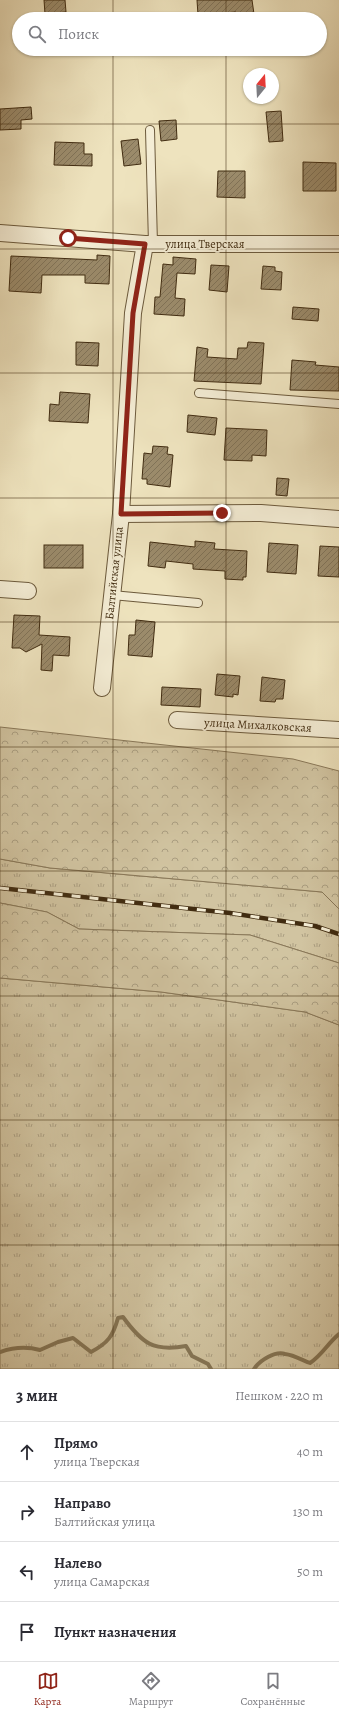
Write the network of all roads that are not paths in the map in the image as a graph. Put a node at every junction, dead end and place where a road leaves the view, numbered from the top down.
1 (150, 130) dead end
2 (0, 233) edge
3 (149, 244) junction
4 (339, 244) edge
5 (199, 393) dead end
6 (339, 404) edge
7 (121, 514) junction
8 (339, 519) edge
9 (0, 589) edge
10 (28, 591) dead end
11 (112, 594) junction
12 (198, 603) dead end
13 (102, 688) dead end
14 (177, 720) dead end
15 (339, 730) edge

1 - 3 lane
2 - 3 street, улица Тверская
3 - 4 street, улица Тверская
3 - 7 street, Балтийская улица
5 - 6 lane
7 - 8 street
7 - 11 street, Балтийская улица
9 - 10 street
11 - 12 lane
11 - 13 street, Балтийская улица
14 - 15 street, улица Михалковская

